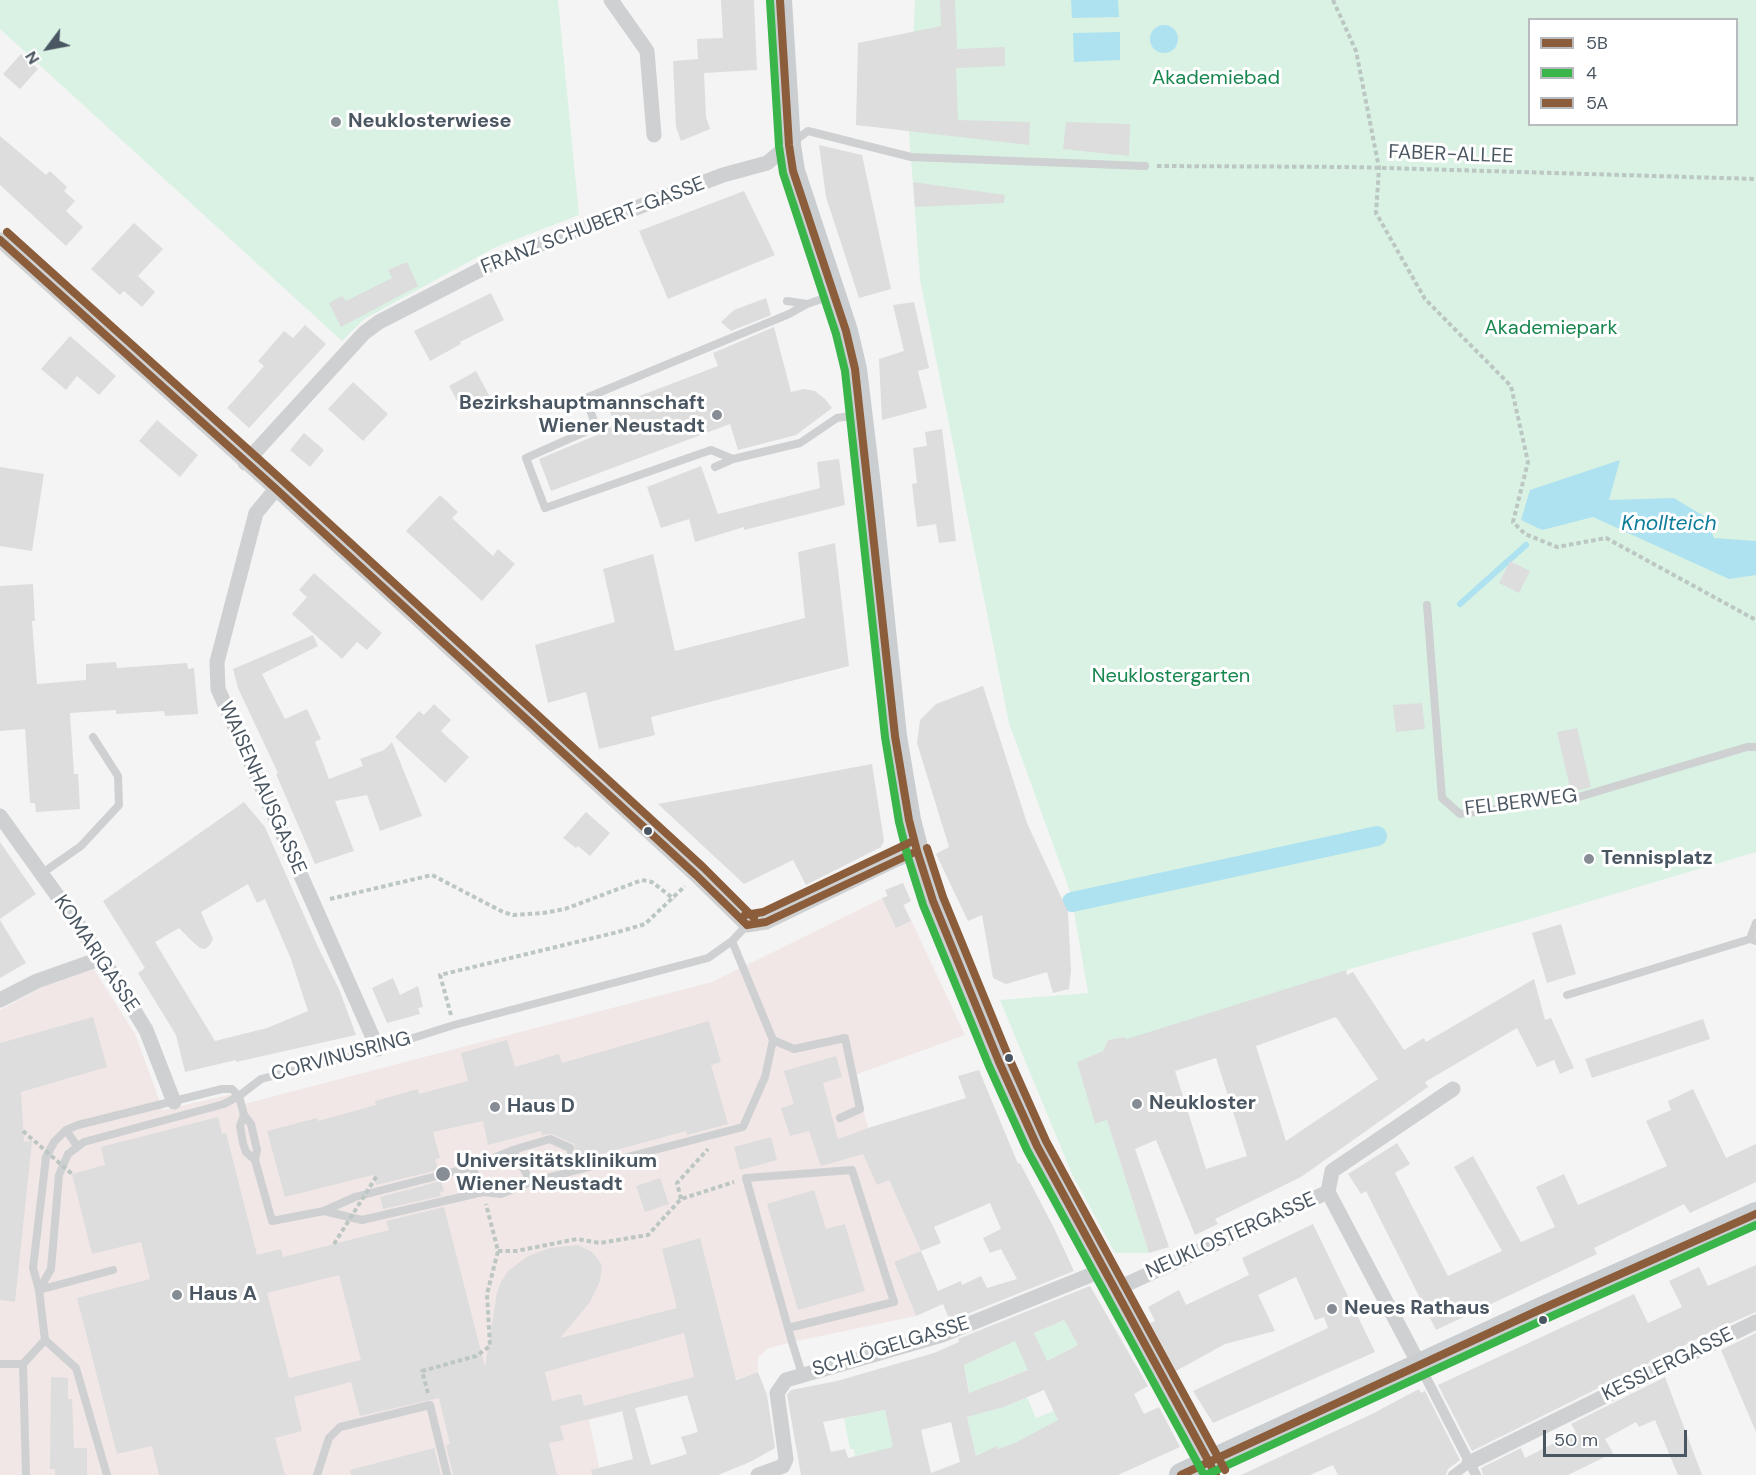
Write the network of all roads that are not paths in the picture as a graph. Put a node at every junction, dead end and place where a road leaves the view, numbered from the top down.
1 (612, 0) edge
2 (780, 0) edge
3 (654, 135) dead end
4 (789, 145) junction
5 (1144, 166) road end
6 (0, 240) edge
7 (835, 295) junction
8 (787, 301) dead end
9 (807, 304) junction
10 (861, 414) junction
11 (733, 459) junction
12 (245, 463) junction
13 (716, 467) dead end
14 (276, 489) junction
15 (1427, 605) dead end
16 (93, 737) dead end
17 (1756, 747) edge
18 (0, 816) edge
19 (917, 851) junction
20 (41, 873) junction
21 (1756, 923) edge
22 (747, 925) junction
23 (1753, 940) edge
24 (732, 941) junction
25 (102, 958) junction
26 (1567, 995) dead end
27 (0, 1000) edge
28 (773, 1040) junction
29 (378, 1049) junction
30 (1453, 1089) dead end
31 (239, 1096) junction
32 (174, 1102) junction
33 (840, 1118) dead end
34 (66, 1130) junction
35 (77, 1146) junction
36 (513, 1150) junction
37 (472, 1167) junction
38 (576, 1170) junction
39 (531, 1182) junction
40 (483, 1192) junction
41 (1328, 1192) junction
42 (324, 1211) junction
43 (1756, 1214) edge
44 (113, 1270) dead end
45 (1108, 1280) junction
46 (39, 1290) junction
47 (1756, 1322) edge
48 (788, 1328) junction
49 (45, 1340) junction
50 (0, 1364) edge
51 (23, 1364) junction
52 (1420, 1366) junction
53 (802, 1374) junction
54 (1213, 1469) edge
55 (1473, 1469) edge
56 (785, 1470) edge
57 (26, 1475) edge
58 (108, 1475) edge
59 (317, 1475) edge
60 (447, 1475) edge
61 (758, 1475) edge
62 (1181, 1475) edge
63 (1453, 1475) edge

1 - 3 street
2 - 4 main road
4 - 5 lane
4 - 7 main road
4 - 12 street, FRANZ SCHUBERT-GASSE
6 - 12 street
7 - 9 lane
7 - 10 main road
8 - 9 lane
9 - 11 lane
10 - 11 lane
10 - 19 main road
11 - 13 lane
12 - 14 street
14 - 22 street
14 - 29 street, WAISENHAUSGASSE
15 - 17 lane, FELBERWEG
16 - 20 lane
18 - 20 street, KOMARIGASSE
19 - 22 street
19 - 45 main road
20 - 25 street, KOMARIGASSE
21 - 23 lane
22 - 24 lane, CORVINUSRING
23 - 26 lane
24 - 28 lane
24 - 29 lane, CORVINUSRING
25 - 27 street
25 - 32 street, KOMARIGASSE
28 - 33 lane
28 - 38 lane
29 - 31 lane, CORVINUSRING
30 - 41 street, NEUKLOSTERGASSE
31 - 32 lane
31 - 35 lane, CORVINUSRING
31 - 42 lane
32 - 34 lane
34 - 35 lane
34 - 46 lane
35 - 46 lane
36 - 37 lane
36 - 38 lane
36 - 39 lane
37 - 40 lane
37 - 42 lane
38 - 39 lane
39 - 40 lane
40 - 42 lane
41 - 45 street, NEUKLOSTERGASSE
41 - 52 street
43 - 52 main road
44 - 46 lane
45 - 53 street, SCHLÖGELGASSE
45 - 54 main road
46 - 49 lane
47 - 55 street, KESSLERGASSE
48 - 48 lane
48 - 53 lane
49 - 51 lane
49 - 58 lane
50 - 51 lane
51 - 57 lane
52 - 54 main road
52 - 55 street
53 - 56 street, SCHLÖGELGASSE
54 - 62 main road
55 - 63 street, KESSLERGASSE
56 - 61 street, SCHLÖGELGASSE
59 - 60 lane

